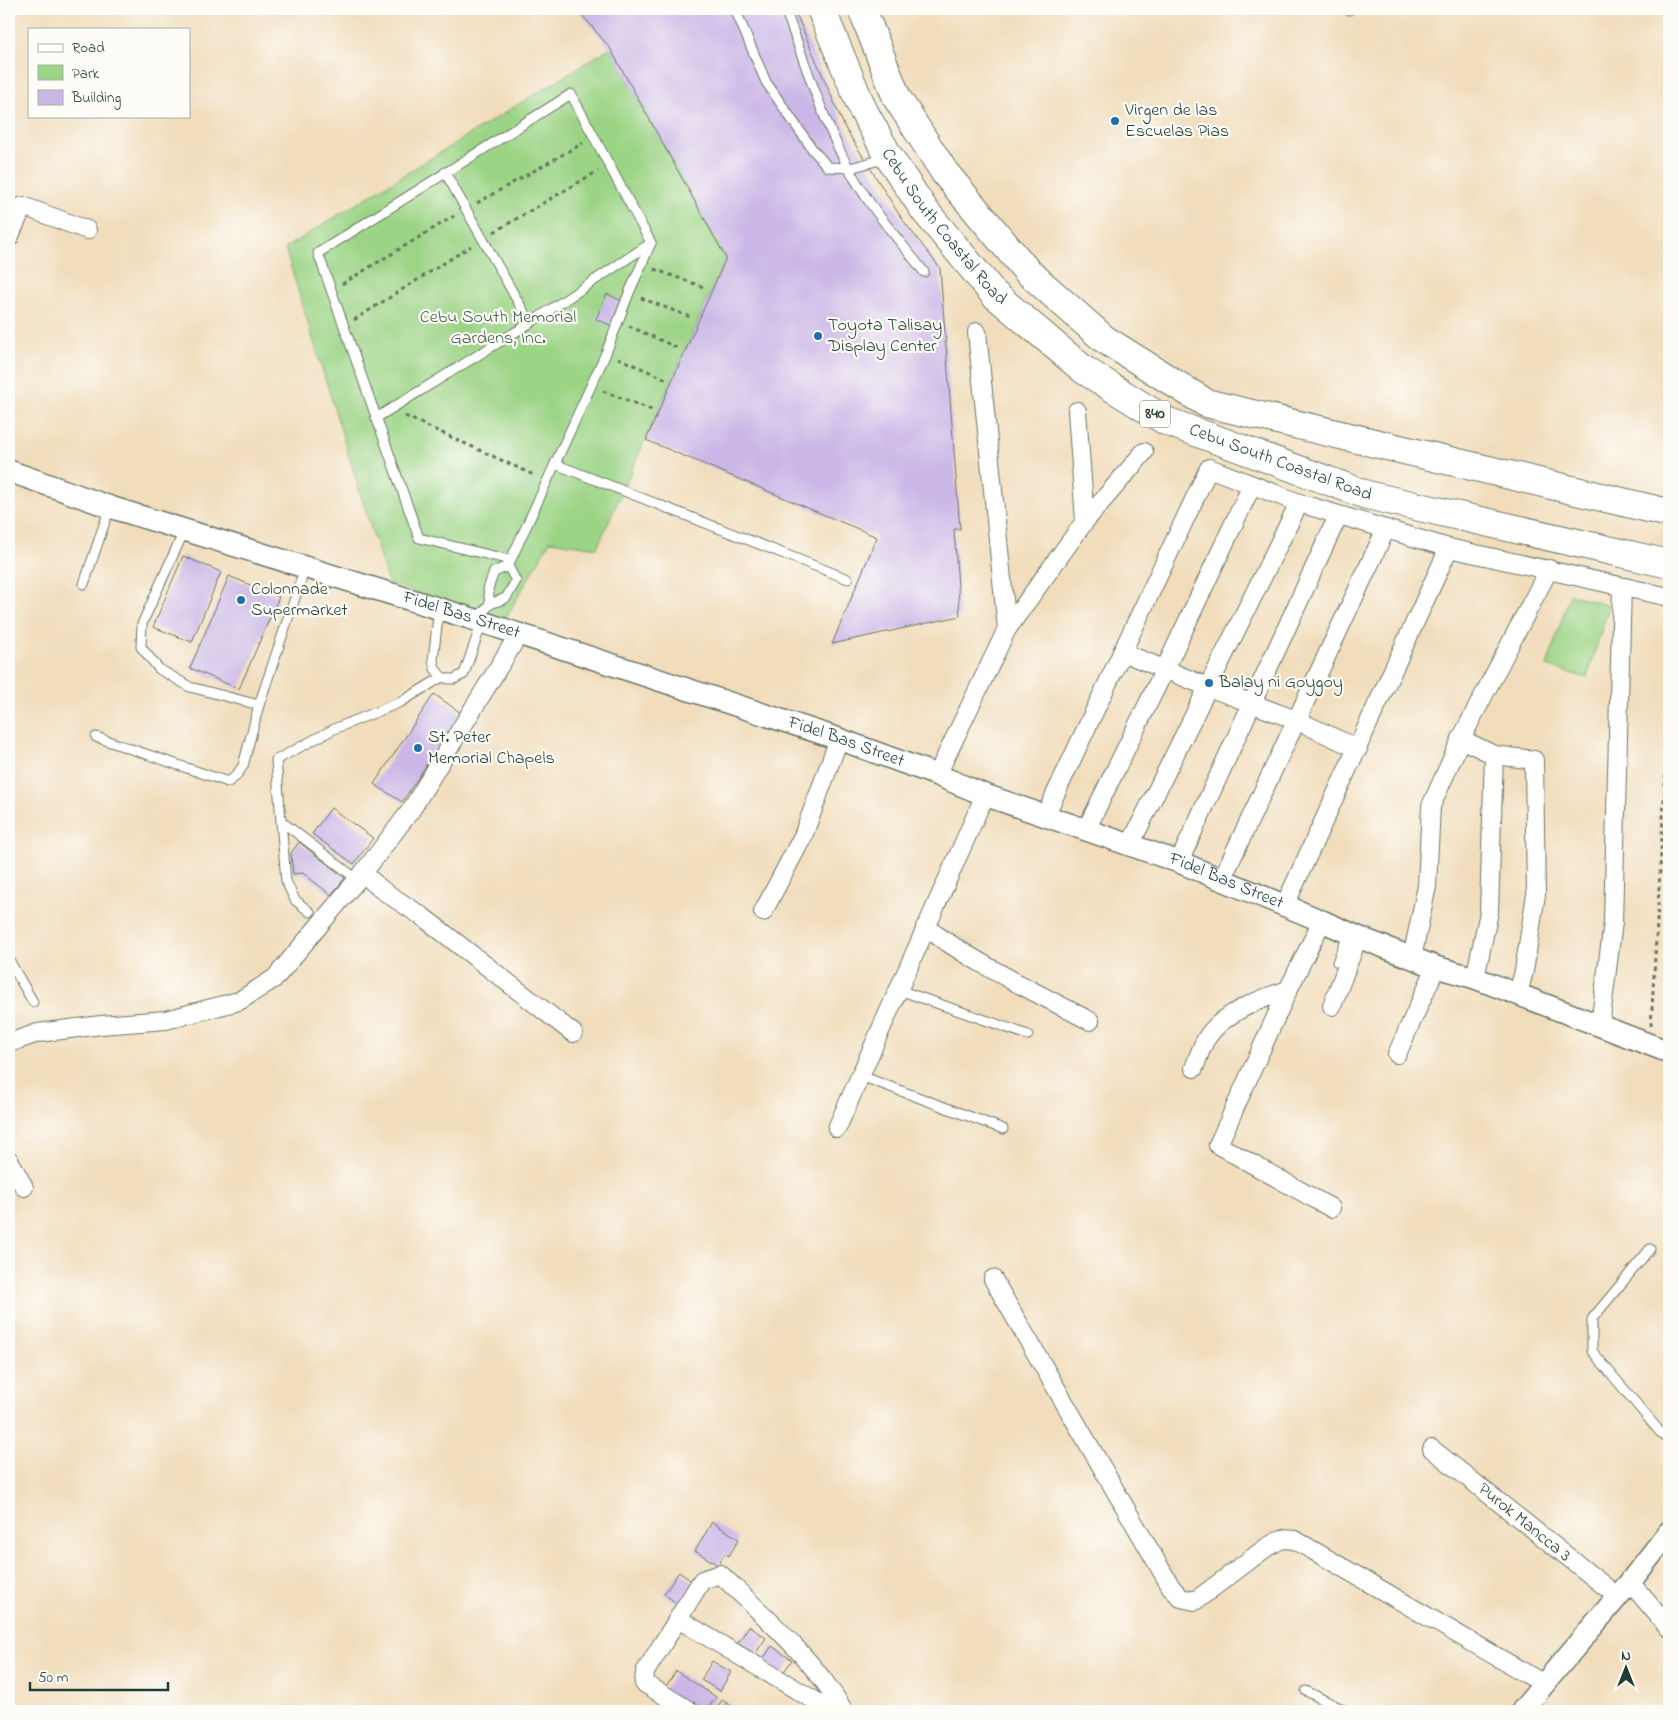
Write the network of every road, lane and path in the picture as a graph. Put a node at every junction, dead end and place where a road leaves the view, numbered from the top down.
1 (735, 9) edge
2 (785, 9) edge
3 (821, 9) edge
4 (862, 9) edge
5 (889, 157) junction
6 (850, 168) junction
7 (445, 172) junction
8 (87, 230) dead end
9 (9, 238) edge
10 (650, 243) junction
11 (642, 264) junction
12 (924, 272) dead end
13 (706, 288) dead end
14 (629, 293) junction
15 (693, 318) dead end
16 (619, 321) junction
17 (530, 323) junction
18 (977, 332) dead end
19 (680, 349) dead end
20 (606, 353) junction
21 (666, 380) dead end
22 (591, 386) junction
23 (391, 409) junction
24 (652, 410) dead end
25 (1077, 411) dead end
26 (376, 418) junction
27 (1144, 452) dead end
28 (555, 464) junction
29 (9, 471) edge
30 (1252, 485) junction
31 (1299, 502) junction
32 (110, 507) junction
33 (1416, 507) junction
34 (1669, 513) edge
35 (1338, 516) junction
36 (1085, 521) junction
37 (186, 529) junction
38 (1386, 529) junction
39 (1409, 535) junction
40 (1450, 548) junction
41 (509, 563) junction
42 (1669, 564) edge
43 (305, 568) junction
44 (1549, 569) junction
45 (848, 579) dead end
46 (84, 584) dead end
47 (1622, 586) junction
48 (1669, 597) edge
49 (439, 608) junction
50 (483, 615) junction
51 (1008, 629) junction
52 (519, 634) junction
53 (1122, 652) junction
54 (1165, 669) junction
55 (442, 677) junction
56 (1208, 687) junction
57 (1251, 703) junction
58 (259, 705) junction
59 (1669, 714) edge
60 (1296, 720) junction
61 (96, 737) dead end
62 (839, 739) junction
63 (1461, 739) junction
64 (1358, 749) junction
65 (1494, 756) junction
66 (937, 775) junction
67 (984, 796) junction
68 (1045, 816) junction
69 (281, 821) junction
70 (1086, 830) junction
71 (1130, 845) junction
72 (1179, 862) junction
73 (361, 877) junction
74 (1222, 880) junction
75 (1285, 905) junction
76 (310, 912) dead end
77 (763, 912) dead end
78 (1322, 921) junction
79 (925, 927) junction
80 (1353, 935) junction
81 (1412, 958) junction
82 (9, 960) edge
83 (1337, 962) dead end
84 (1436, 967) junction
85 (1475, 978) junction
86 (899, 990) junction
87 (1288, 990) junction
88 (1518, 994) junction
89 (33, 1002) dead end
90 (1332, 1006) dead end
91 (1090, 1021) dead end
92 (1600, 1026) junction
93 (573, 1033) dead end
94 (1028, 1035) dead end
95 (9, 1043) edge
96 (1650, 1044) junction
97 (1669, 1052) edge
98 (1397, 1054) dead end
99 (1194, 1068) dead end
100 (861, 1076) junction
101 (838, 1128) dead end
102 (1003, 1129) dead end
103 (9, 1160) edge
104 (24, 1187) dead end
105 (1332, 1208) dead end
106 (1650, 1249) dead end
107 (993, 1279) dead end
108 (1669, 1440) edge
109 (1432, 1449) dead end
110 (1669, 1532) edge
111 (1623, 1589) junction
112 (678, 1619) junction
113 (1669, 1628) edge
114 (1544, 1684) junction
115 (1306, 1691) dead end
116 (690, 1711) edge
117 (832, 1711) edge
118 (844, 1711) edge
119 (1346, 1711) edge
120 (1522, 1711) edge

1 - 6 lane
2 - 6 lane
3 - 5 highway, Cebu South Coastal Road / 840
4 - 34 highway, Cebu South Coastal Road / 840
5 - 6 lane
5 - 33 highway, Cebu South Coastal Road / 840
6 - 12 lane
7 - 10 lane
7 - 17 lane
7 - 26 lane
8 - 9 street
10 - 11 lane
10 - 17 lane
11 - 13 path
11 - 14 lane
14 - 15 path
14 - 16 lane
16 - 19 path
16 - 20 lane
17 - 23 lane
18 - 51 street
20 - 21 path
20 - 22 lane
22 - 24 path
22 - 28 lane
23 - 26 lane
23 - 28 path
25 - 36 street
26 - 41 lane
27 - 36 street
28 - 41 lane
28 - 45 lane
29 - 32 street, Fidel Bas Street
30 - 31 street
30 - 53 street
30 - 54 street
31 - 35 street
31 - 56 street
32 - 37 street, Fidel Bas Street
32 - 46 lane
33 - 39 street
33 - 42 highway, Cebu South Coastal Road / 840
35 - 38 street
35 - 57 street
36 - 51 street
37 - 43 street, Fidel Bas Street
37 - 58 lane
38 - 39 street
38 - 60 street
39 - 40 street
40 - 44 street
40 - 64 street
41 - 50 lane
41 - 50 lane
43 - 49 street, Fidel Bas Street
43 - 58 lane
44 - 47 street
44 - 63 street
47 - 48 street
47 - 92 street
49 - 50 street, Fidel Bas Street
49 - 55 lane
50 - 52 street, Fidel Bas Street
50 - 55 lane
51 - 66 street
52 - 62 street, Fidel Bas Street
52 - 73 street
53 - 54 street
53 - 68 street
54 - 56 street
54 - 70 street
55 - 69 lane
56 - 57 street
56 - 71 street
57 - 60 street
57 - 72 street
58 - 61 lane
59 - 96 path
60 - 64 street
60 - 74 street
62 - 66 street, Fidel Bas Street
62 - 77 street
63 - 65 street
63 - 81 street
64 - 75 street
65 - 85 street
65 - 88 street
66 - 67 street, Fidel Bas Street
67 - 68 street, Fidel Bas Street
67 - 79 street
68 - 70 street, Fidel Bas Street
69 - 73 lane
69 - 76 lane
70 - 71 street, Fidel Bas Street
71 - 72 street, Fidel Bas Street
72 - 74 street, Fidel Bas Street
73 - 93 street
73 - 95 street
74 - 75 street, Fidel Bas Street
75 - 78 street, Fidel Bas Street
78 - 80 street, Fidel Bas Street
78 - 87 street
79 - 86 street
79 - 91 street
80 - 81 street, Fidel Bas Street
80 - 83 lane
80 - 90 street
81 - 84 street, Fidel Bas Street
82 - 89 lane
84 - 85 street, Fidel Bas Street
84 - 98 street
85 - 88 street, Fidel Bas Street
86 - 94 lane
86 - 100 street
87 - 99 street
87 - 105 street
88 - 92 street, Fidel Bas Street
92 - 96 street, Fidel Bas Street
96 - 97 street, Fidel Bas Street
100 - 101 street
100 - 102 lane
103 - 104 street
106 - 108 lane
107 - 114 street
109 - 111 street, Purok Mancca 3
110 - 111 street
111 - 113 street, Purok Mancca 3
111 - 114 street
112 - 116 street
112 - 117 street
112 - 118 street
114 - 120 street
115 - 119 lane

